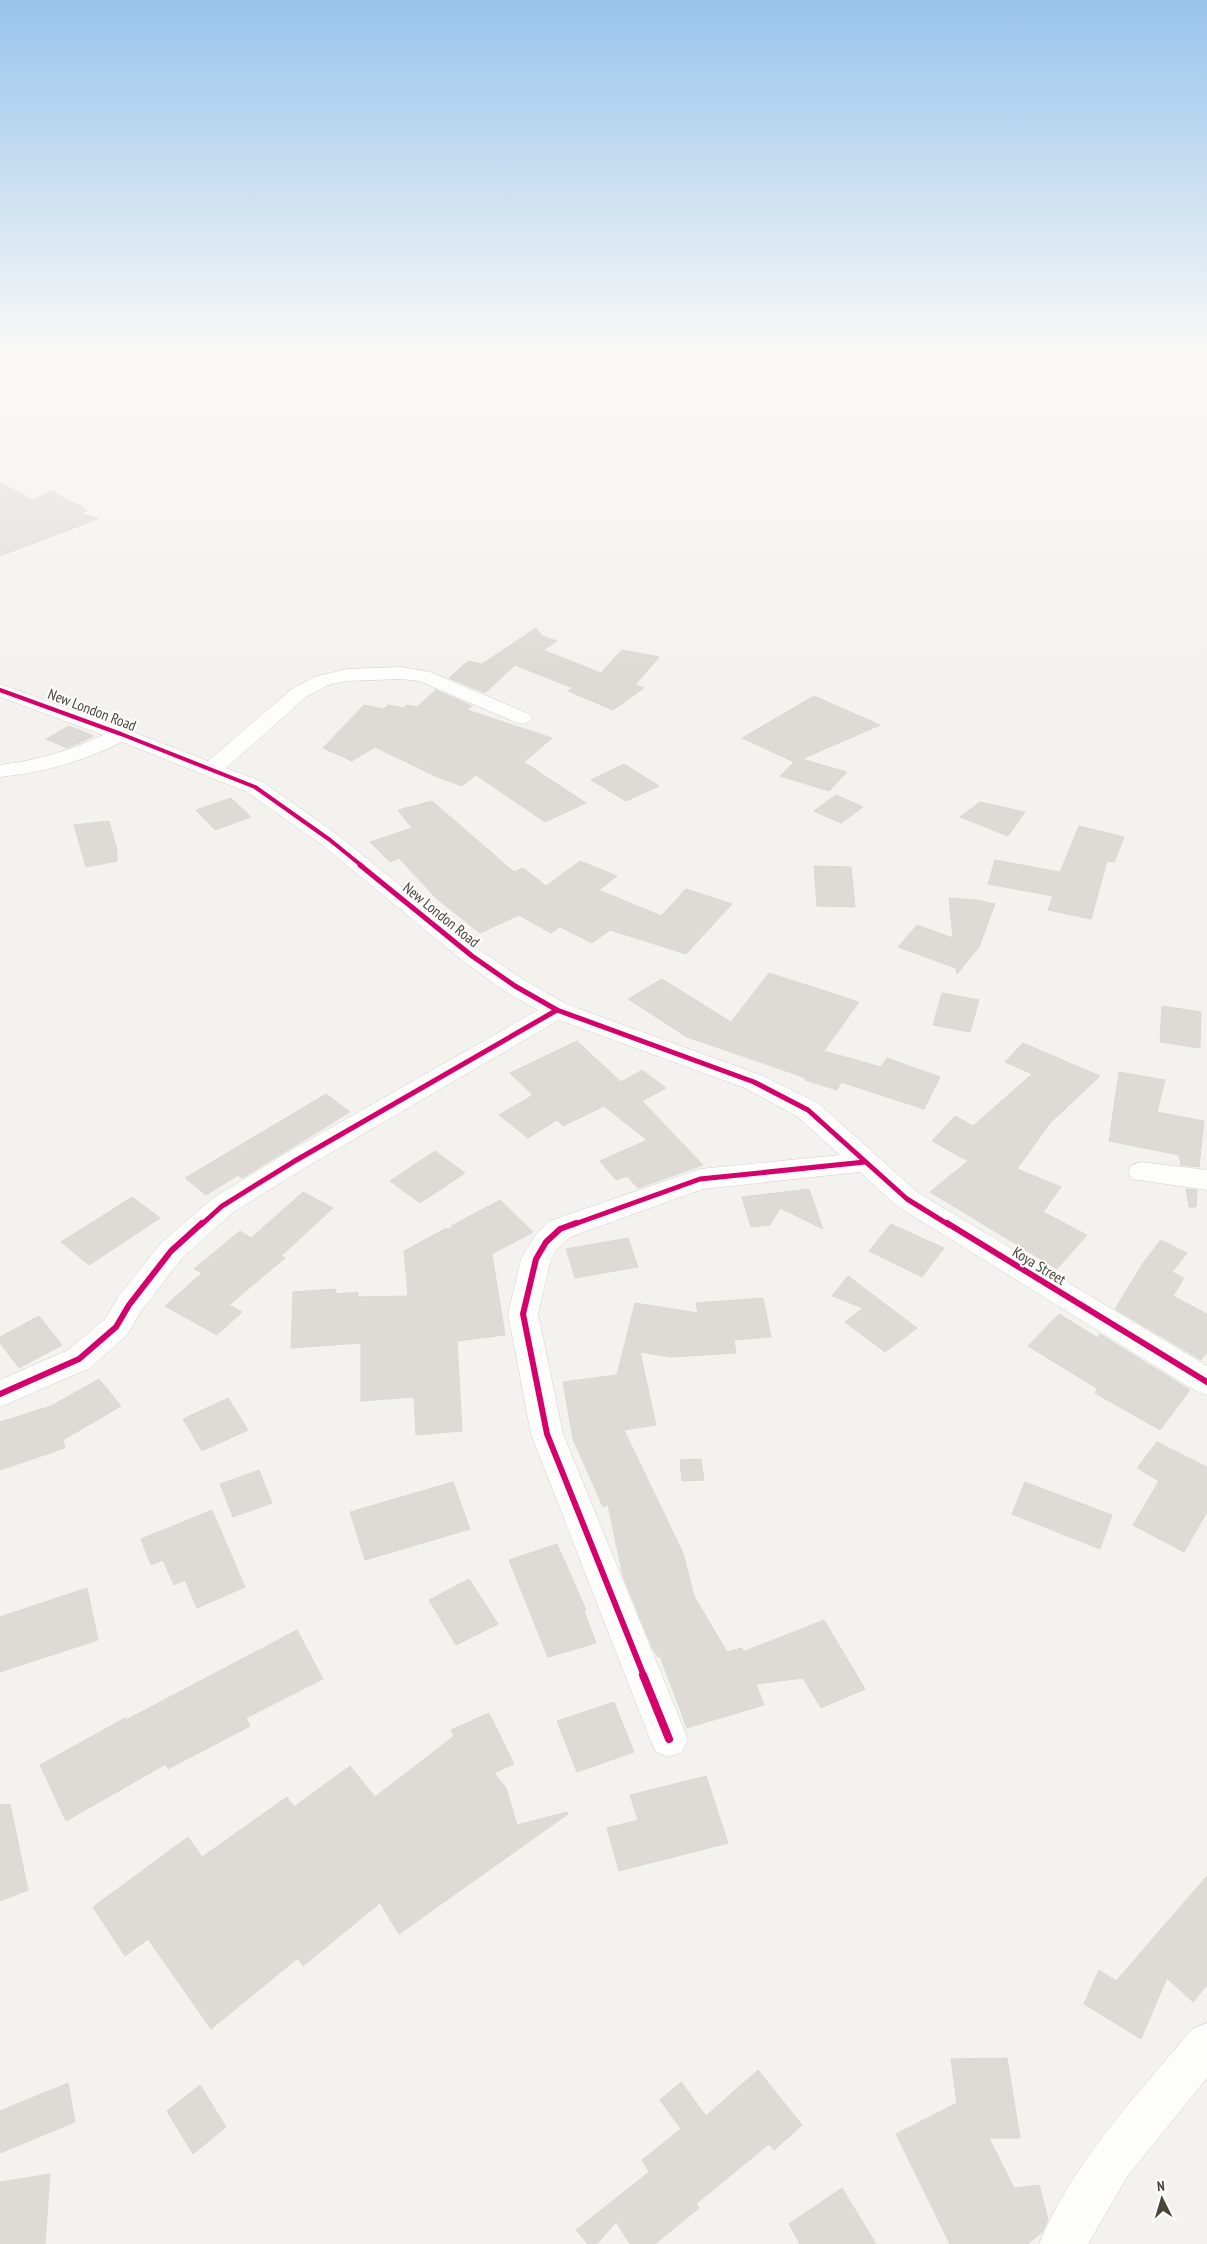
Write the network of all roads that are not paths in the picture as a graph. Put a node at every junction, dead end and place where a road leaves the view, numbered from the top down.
1 (0, 690) edge
2 (522, 718) dead end
3 (121, 734) junction
4 (210, 770) junction
5 (0, 771) edge
6 (557, 1010) junction
7 (865, 1162) junction
8 (1142, 1172) dead end
9 (1207, 1180) edge
10 (1207, 1382) edge
11 (0, 1394) edge
12 (670, 1739) dead end
13 (1207, 2044) edge
14 (1062, 2244) edge

1 - 3 street, New London Road
2 - 4 street
3 - 4 street, New London Road
3 - 5 street
4 - 6 street, New London Road
6 - 7 street, New London Road
6 - 11 street
7 - 10 street, Koya Street
7 - 12 street
8 - 9 street
13 - 14 street

